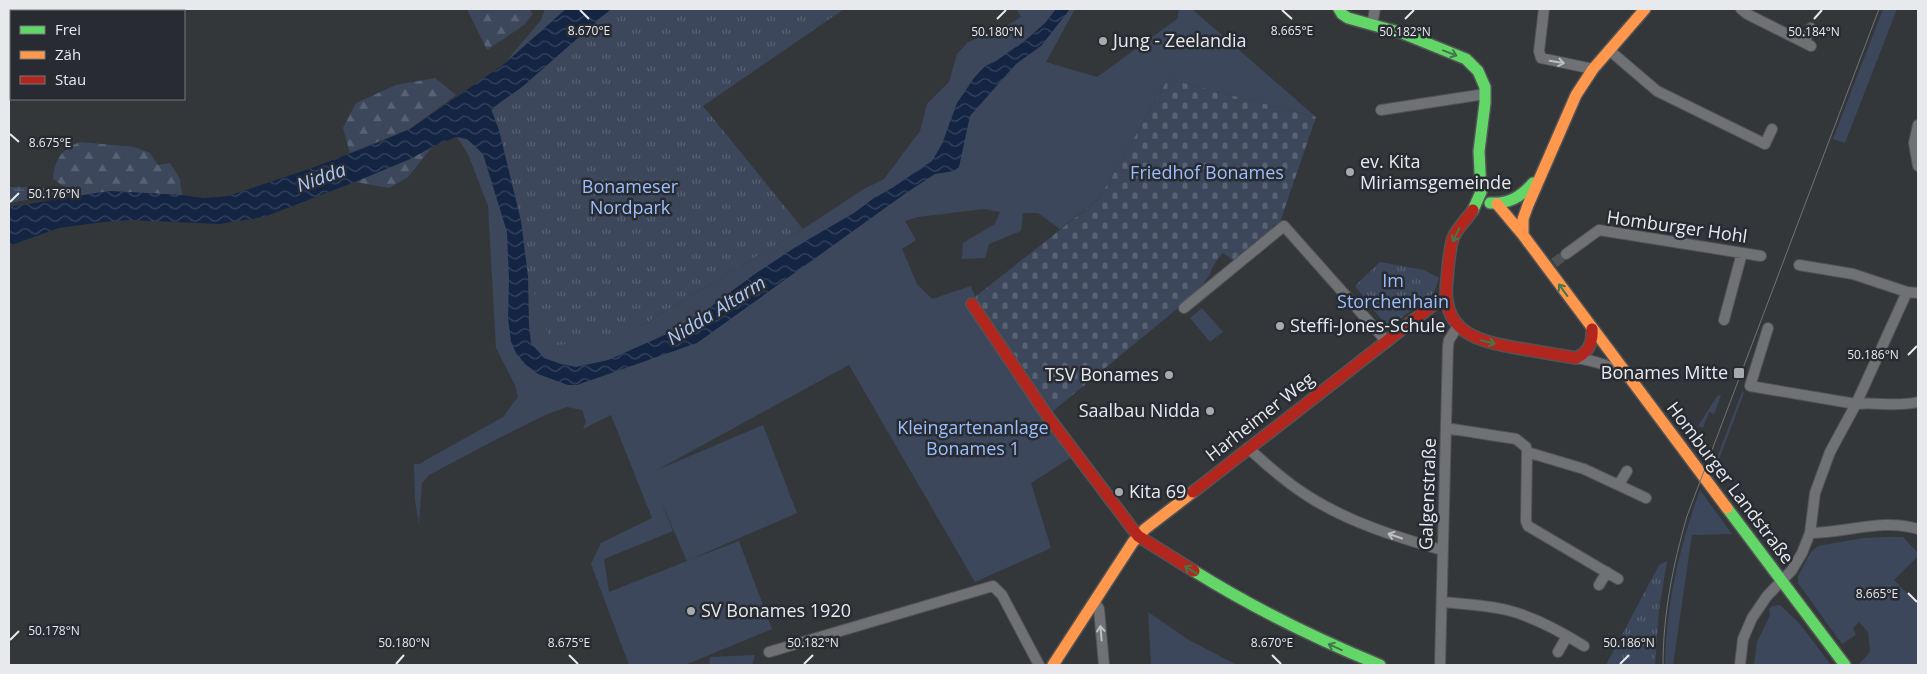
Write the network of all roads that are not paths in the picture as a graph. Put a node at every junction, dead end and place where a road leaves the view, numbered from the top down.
1 (1339, 9) edge
2 (1376, 9) edge
3 (1544, 9) edge
4 (1645, 9) edge
5 (1741, 9) edge
6 (1372, 24) junction
7 (1811, 28) dead end
8 (1610, 50) junction
9 (1593, 69) junction
10 (1485, 94) junction
11 (1381, 110) dead end
12 (1918, 125) edge
13 (1772, 129) dead end
14 (1918, 166) edge
15 (1538, 176) junction
16 (1478, 202) junction
17 (1497, 204) junction
18 (1523, 235) junction
19 (1742, 253) junction
20 (1566, 254) tunnel mouth
21 (1761, 256) dead end
22 (1799, 265) dead end
23 (1907, 292) junction
24 (1918, 293) edge
25 (1446, 298) junction
26 (972, 304) dead end
27 (1184, 308) dead end
28 (1724, 320) dead end
29 (1458, 326) junction
30 (1768, 328) dead end
31 (1592, 329) junction
32 (1387, 342) junction
33 (1576, 358) junction
34 (1630, 378) junction
35 (1918, 402) edge
36 (1856, 404) junction
37 (1446, 428) junction
38 (1248, 448) junction
39 (1527, 452) junction
40 (1627, 471) dead end
41 (1619, 484) junction
42 (1646, 498) dead end
43 (1918, 529) edge
44 (1810, 533) junction
45 (1138, 536) junction
46 (1442, 550) junction
47 (1607, 572) junction
48 (1618, 579) dead end
49 (1782, 581) junction
50 (1599, 584) dead end
51 (1095, 602) junction
52 (1442, 602) junction
53 (1567, 636) junction
54 (1584, 646) dead end
55 (769, 652) dead end
56 (1558, 652) dead end
57 (1039, 665) edge
58 (1053, 665) edge
59 (1104, 665) edge
60 (1380, 665) edge
61 (1440, 665) edge
62 (1740, 665) edge
63 (1845, 665) edge

1 - 6 street
2 - 6 street
3 -> 9 street
4 - 8 street
5 - 7 street
6 -> 10 street
8 - 9 street
8 - 13 street
9 - 15 street
10 - 11 street
10 - 16 street
12 - 14 street
15 - 17 street
15 - 18 street
16 - 17 street
16 -> 25 street
17 - 18 street, Homburger Landstraße
31 -> 18 street, Homburger Landstraße
19 - 20 street, Homburger Hohl
19 - 21 street, Homburger Hohl
19 - 28 street
22 - 23 street
23 - 24 street
23 - 36 street
25 - 29 street
25 - 32 street, Harheimer Weg
26 - 45 street
27 - 32 street
29 -> 33 street
29 - 37 street, Galgenstraße
30 - 36 street
31 - 33 street
31 - 34 street, Homburger Landstraße
32 - 38 street, Harheimer Weg
33 - 34 street
34 - 49 street, Homburger Landstraße
35 - 36 street
36 - 44 street
37 - 39 street
37 - 46 street, Galgenstraße
38 - 45 street, Harheimer Weg
46 -> 38 street
39 - 41 street
39 - 47 street
40 - 41 street
41 - 42 street
43 - 44 street
44 - 49 street
45 - 51 street, Harheimer Weg
60 -> 45 street
46 - 52 street, Galgenstraße
47 - 48 street
47 - 50 street
49 - 62 street
49 - 63 street, Homburger Landstraße
51 - 58 street, Harheimer Weg
59 -> 51 street
52 - 53 street
52 - 61 street, Galgenstraße
53 - 54 street
53 - 56 street
55 - 57 street

